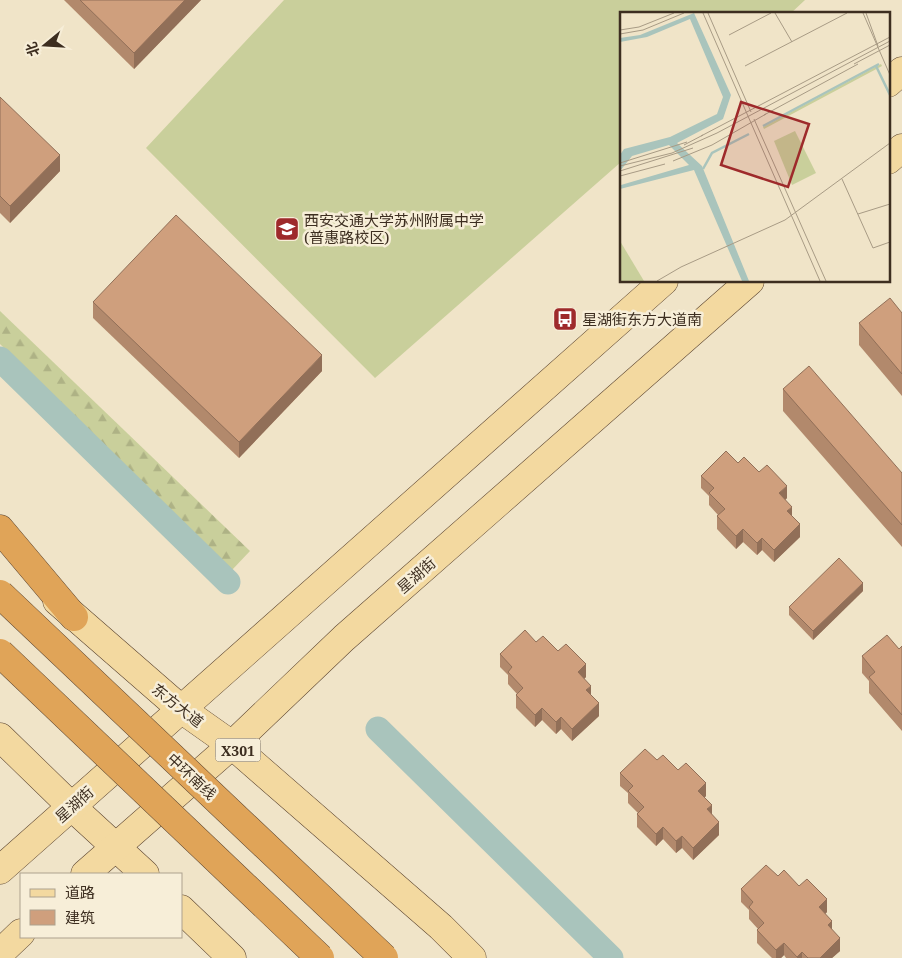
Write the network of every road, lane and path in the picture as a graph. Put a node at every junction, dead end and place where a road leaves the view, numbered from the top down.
1 (902, 71) edge
2 (890, 81) edge
3 (902, 148) edge
4 (890, 158) edge
5 (663, 282) edge
6 (749, 282) edge
7 (0, 529) edge
8 (0, 547) edge
9 (0, 594) edge
10 (74, 617) junction
11 (0, 653) edge
12 (181, 709) junction
13 (0, 737) edge
14 (232, 745) junction
15 (71, 806) junction
16 (116, 846) junction
17 (0, 870) edge
18 (86, 873) edge
19 (144, 873) edge
20 (182, 910) edge
21 (20, 935) edge
22 (0, 953) edge
23 (232, 958) edge
24 (320, 958) edge
25 (384, 958) edge
26 (472, 958) edge

1 - 2 main road
3 - 4 main road
5 - 12 main road, 星湖街
6 - 14 main road, 星湖街
7 - 10 highway
8 - 10 main road, 东方大道 / X301
9 - 25 highway, 中环南线, bridge
10 - 12 main road, 东方大道 / X301
11 - 24 highway, bridge
12 - 14 main road, 东方大道 / X301
12 - 15 main road, 星湖街
13 - 15 main road
14 - 16 main road, 星湖街
14 - 26 main road, 东方大道 / X301
15 - 16 main road
15 - 17 main road, 星湖街
16 - 18 main road, 星湖街
16 - 19 main road
20 - 23 main road
21 - 22 main road

